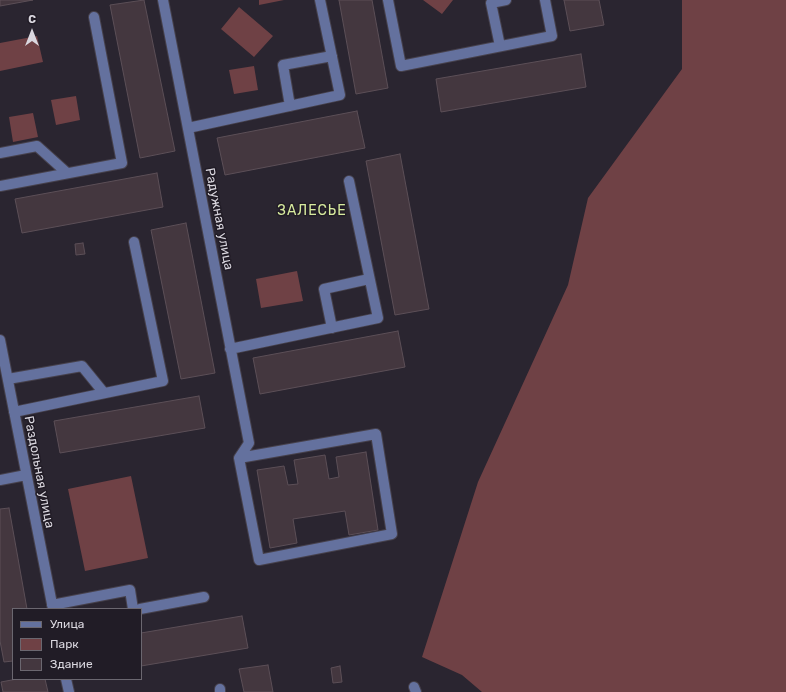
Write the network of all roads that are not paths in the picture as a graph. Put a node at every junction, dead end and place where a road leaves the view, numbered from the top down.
1 (163, 0) edge
2 (320, 0) edge
3 (388, 0) edge
4 (506, 0) edge
5 (544, 0) edge
6 (94, 16) dead end
7 (500, 46) junction
8 (332, 56) junction
9 (290, 106) junction
10 (188, 128) junction
11 (0, 153) edge
12 (67, 173) junction
13 (349, 181) dead end
14 (0, 186) edge
15 (134, 242) dead end
16 (369, 279) junction
17 (332, 328) junction
18 (0, 340) edge
19 (230, 349) junction
20 (8, 379) junction
21 (104, 393) junction
22 (14, 412) junction
23 (239, 458) junction
24 (26, 475) junction
25 (0, 480) edge
26 (204, 597) dead end
27 (52, 607) edge
28 (133, 608) edge
29 (142, 609) edge
30 (66, 680) edge
31 (69, 692) edge

1 - 10 street, Радужная улица
2 - 8 street
3 - 7 street
4 - 7 street
5 - 7 street
6 - 12 street
8 - 9 street
8 - 9 street
9 - 10 street
10 - 19 street, Радужная улица
11 - 12 street
12 - 14 street
13 - 16 street
15 - 21 street
16 - 17 street
16 - 17 street
17 - 19 street
18 - 20 street, Раздольная улица
19 - 23 street, Радужная улица
20 - 21 street
20 - 22 street, Раздольная улица
21 - 22 street
22 - 24 street, Раздольная улица
23 - 23 street
24 - 25 street
24 - 27 street, Раздольная улица
26 - 29 street
27 - 28 street
30 - 31 street

